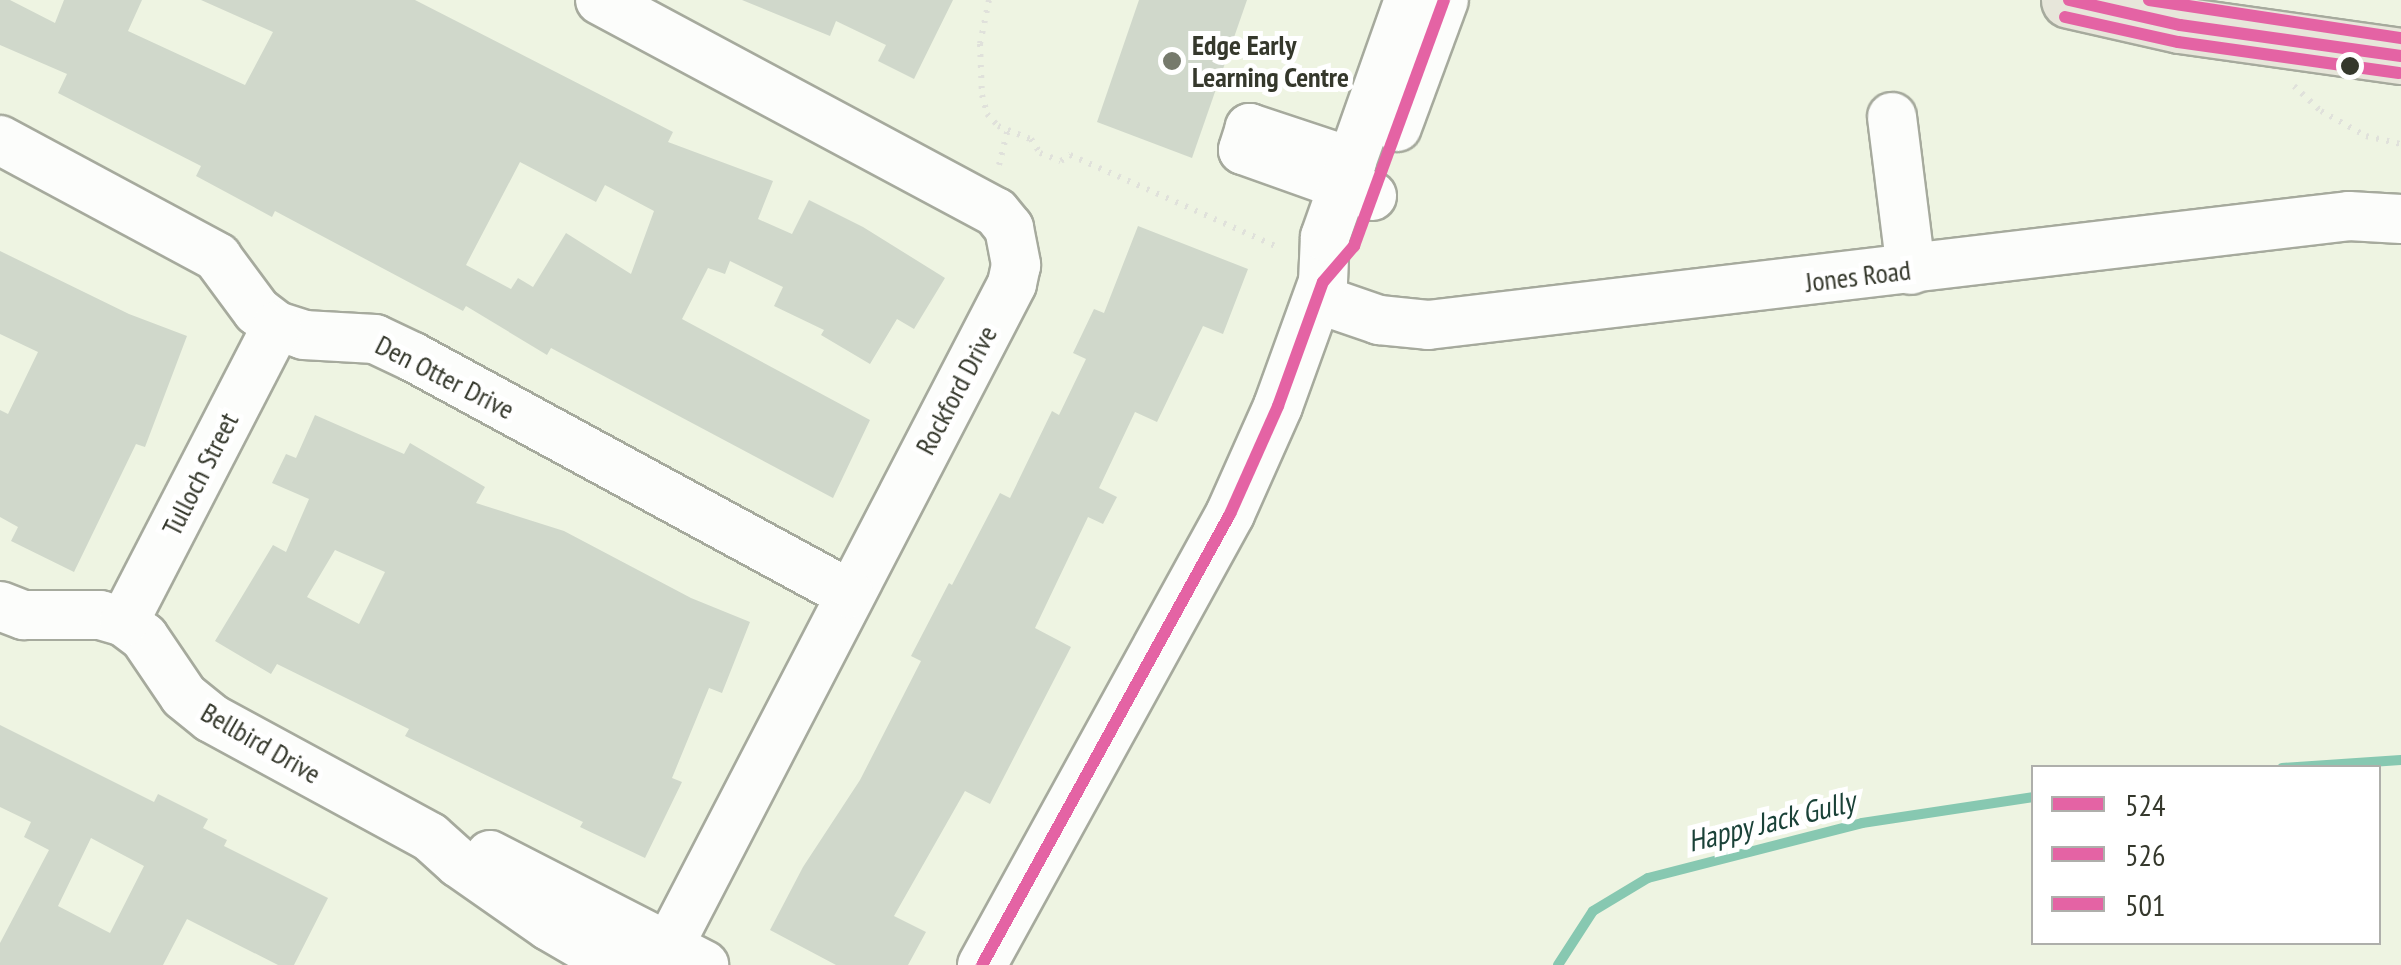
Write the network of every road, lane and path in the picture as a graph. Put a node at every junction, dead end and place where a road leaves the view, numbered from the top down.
1 (600, 0) edge
2 (988, 0) edge
3 (1409, 0) edge
4 (1444, 0) edge
5 (2069, 0) edge
6 (1392, 22) edge
7 (2401, 56) edge
8 (2283, 76) dead end
9 (1892, 117) dead end
10 (1008, 128) junction
11 (1247, 139) dead end
12 (0, 140) edge
13 (2401, 144) edge
14 (999, 165) dead end
15 (1356, 182) junction
16 (2401, 219) edge
17 (1278, 246) dead end
18 (1910, 270) junction
19 (1320, 290) junction
20 (277, 326) junction
21 (849, 594) junction
22 (0, 606) edge
23 (124, 622) junction
24 (430, 837) junction
25 (677, 959) edge
26 (616, 965) edge
27 (982, 965) edge

1 - 21 street, Rockford Drive
2 - 10 path
3 - 6 street
4 - 15 street
5 - 7 main road
6 - 15 street
8 - 13 path
9 - 18 street
10 - 14 path
10 - 17 path
11 - 15 street
12 - 20 street
15 - 19 street
16 - 18 street, Jones Road
18 - 19 street, Jones Road
19 - 27 street
20 - 21 street, Den Otter Drive
20 - 23 street, Tulloch Street
21 - 25 street, Rockford Drive
22 - 23 street
23 - 24 street, Bellbird Drive
24 - 25 street, Bellbird Drive
24 - 26 street, Bellbird Drive

